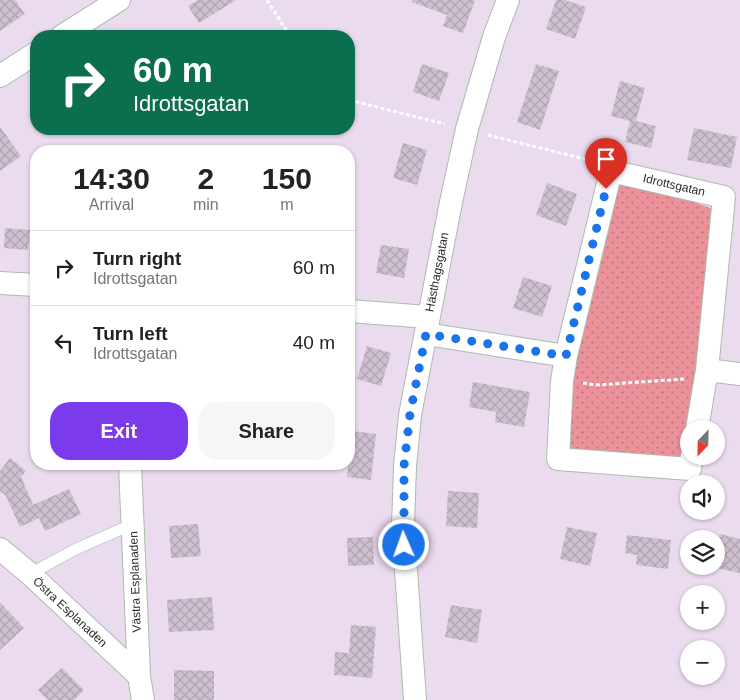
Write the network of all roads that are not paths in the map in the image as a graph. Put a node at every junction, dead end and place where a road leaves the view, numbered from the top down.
1 (119, 0) edge
2 (508, 0) edge
3 (72, 30) edge
4 (30, 57) edge
5 (0, 76) edge
6 (0, 283) edge
7 (30, 286) edge
8 (355, 312) edge
9 (427, 326) junction
10 (566, 356) junction
11 (740, 374) edge
12 (707, 375) junction
13 (699, 420) edge
14 (691, 465) edge
15 (130, 470) edge
16 (133, 524) junction
17 (0, 549) edge
18 (30, 574) junction
19 (139, 676) junction
20 (143, 700) edge
21 (415, 700) edge

1 - 3 street
2 - 9 street, Hästhagsgatan
4 - 5 street
6 - 7 street
8 - 9 street
9 - 10 street
9 - 21 street, Hästhagsgatan
10 - 12 street, Idrottsgatan
10 - 14 street, Idrottsgatan
11 - 12 street
12 - 13 street, Idrottsgatan
15 - 16 street, Västra Esplanaden
16 - 18 lane
16 - 19 street, Västra Esplanaden
17 - 18 street, Östra Esplanaden
18 - 19 street, Östra Esplanaden
19 - 20 street, Västra Esplanaden

